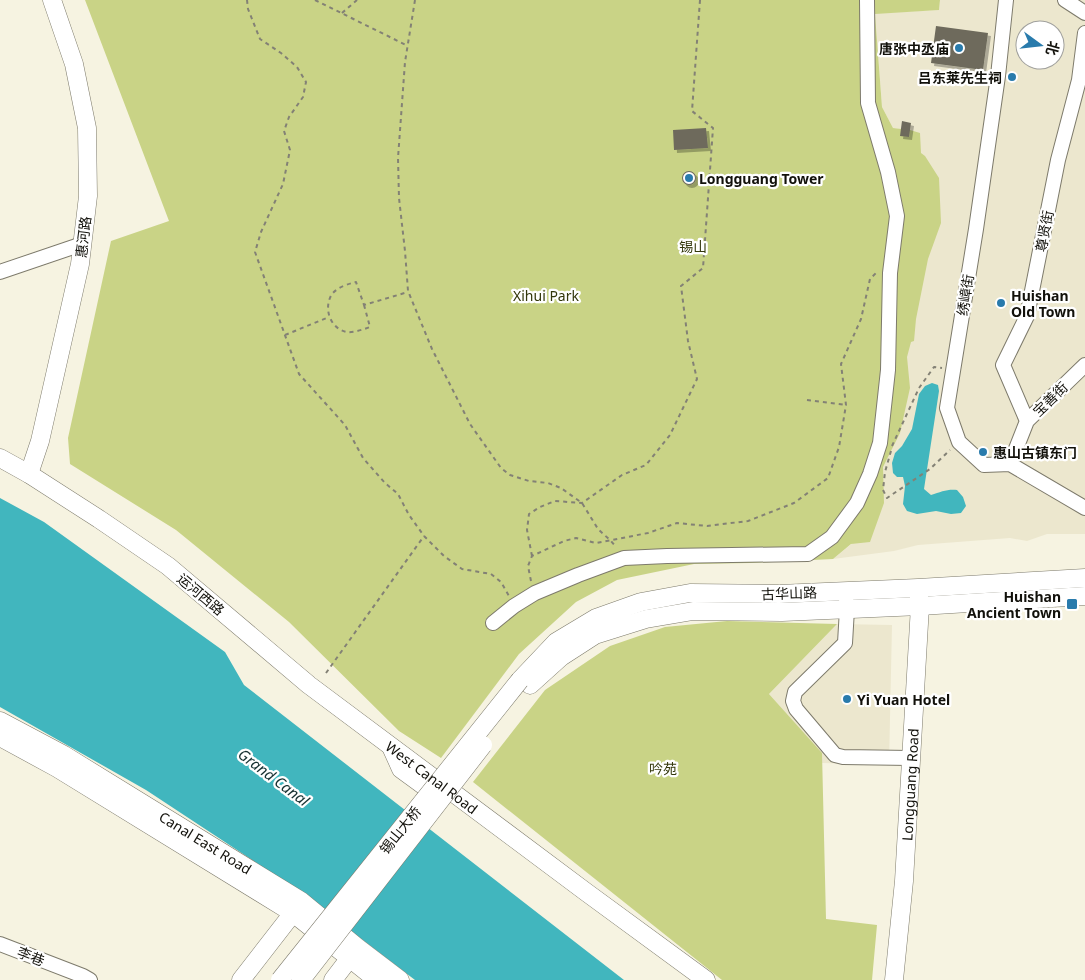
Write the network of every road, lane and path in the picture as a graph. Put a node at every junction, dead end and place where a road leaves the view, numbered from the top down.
1 (52, 0) edge
2 (247, 0) edge
3 (315, 0) edge
4 (357, 0) edge
5 (415, 0) edge
6 (700, 0) edge
7 (867, 0) edge
8 (1006, 0) edge
9 (1065, 0) edge
10 (342, 13) junction
11 (1085, 13) edge
12 (1085, 33) edge
13 (408, 46) junction
14 (82, 244) junction
15 (892, 258) junction
16 (0, 272) edge
17 (408, 291) junction
18 (364, 305) junction
19 (329, 317) junction
20 (285, 335) junction
21 (1085, 365) edge
22 (953, 369) junction
23 (807, 400) dead end
24 (846, 405) junction
25 (1027, 421) junction
26 (959, 442) junction
27 (0, 458) edge
28 (1010, 464) junction
29 (29, 474) junction
30 (582, 503) junction
31 (1085, 508) edge
32 (424, 536) junction
33 (611, 541) junction
34 (532, 556) junction
35 (624, 558) junction
36 (1085, 578) edge
37 (918, 588) junction
38 (846, 590) junction
39 (534, 593) junction
40 (1085, 596) edge
41 (514, 606) junction
42 (920, 606) junction
43 (847, 609) junction
44 (493, 624) dead end
45 (326, 673) dead end
46 (525, 683) junction
47 (0, 721) edge
48 (0, 737) edge
49 (391, 746) junction
50 (910, 758) junction
51 (293, 913) junction
52 (0, 944) edge
53 (349, 959) junction
54 (90, 980) edge
55 (241, 980) edge
56 (280, 980) edge
57 (301, 980) edge
58 (333, 980) edge
59 (377, 980) edge
60 (400, 980) edge
61 (686, 980) edge
62 (706, 980) edge
63 (894, 980) edge

1 - 14 main road, 惠河路
2 - 20 path
3 - 10 path
4 - 10 path
5 - 13 path
6 - 30 path
7 - 15 street
8 - 22 street, 绣嶂街
9 - 11 street
10 - 13 path
12 - 25 street, 尊贤街
13 - 17 path
14 - 16 street
14 - 29 main road, 惠河路
15 - 24 path
15 - 35 street
17 - 18 path
17 - 30 path
18 - 19 path
18 - 19 path
19 - 20 path
20 - 32 path
21 - 25 street, 宝善街
22 - 26 street, 绣嶂街
22 - 26 path
23 - 24 path
24 - 33 path
25 - 28 street, 宝善街
26 - 28 street, 绣嶂街
27 - 29 main road, 运河西路
28 - 31 street
29 - 49 main road, 运河西路
30 - 33 path
30 - 34 path
32 - 41 path
32 - 45 path
33 - 34 path
33 - 35 path
34 - 39 path
35 - 39 street
36 - 37 main road, 古华山路
37 - 38 main road, 古华山路
37 - 42 main road, Longguang Road
38 - 43 street
38 - 46 main road, 古华山路
39 - 41 street
40 - 42 main road, 古华山路
41 - 44 street
42 - 43 main road, 古华山路
42 - 50 main road, Longguang Road
43 - 46 main road, 古华山路
43 - 50 street
46 - 56 main road, 锡山大桥, bridge
46 - 57 main road, 锡山大桥, bridge
47 - 60 main road, Canal East Road
48 - 51 main road, Canal East Road
49 - 61 main road, West Canal Road
49 - 62 main road, West Canal Road
50 - 63 main road, Longguang Road
51 - 53 main road, Canal East Road
51 - 55 main road
52 - 54 street, 李巷
53 - 58 main road
53 - 59 main road, Canal East Road

